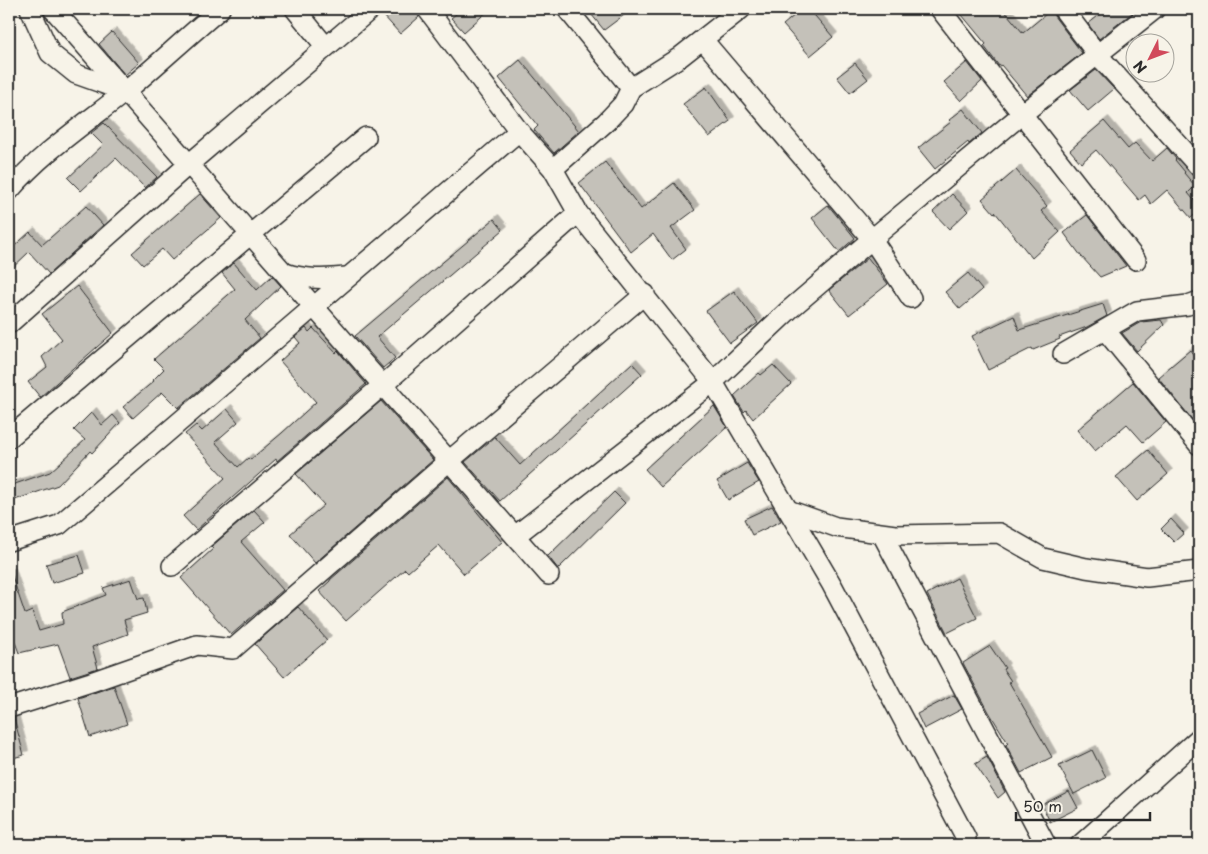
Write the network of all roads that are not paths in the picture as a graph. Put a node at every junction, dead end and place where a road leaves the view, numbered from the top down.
1 (30, 9) edge
2 (220, 9) edge
3 (295, 9) edge
4 (371, 9) edge
5 (427, 9) edge
6 (567, 9) edge
7 (740, 9) edge
8 (940, 9) edge
9 (1063, 9) edge
10 (1155, 9) edge
11 (63, 12) edge
12 (703, 40) junction
13 (326, 47) junction
14 (1097, 54) junction
15 (631, 88) junction
16 (126, 91) junction
17 (1022, 115) junction
18 (519, 130) junction
19 (366, 137) dead end
20 (189, 164) junction
21 (1199, 167) edge
22 (552, 169) junction
23 (9, 191) edge
24 (578, 213) junction
25 (251, 234) junction
26 (872, 239) junction
27 (1136, 260) dead end
28 (284, 273) junction
29 (347, 277) junction
30 (645, 294) junction
31 (911, 298) dead end
32 (1199, 301) edge
33 (313, 306) junction
34 (9, 324) edge
35 (1105, 330) junction
36 (1063, 354) dead end
37 (714, 382) junction
38 (383, 385) junction
39 (9, 438) edge
40 (1199, 445) edge
41 (449, 461) junction
42 (788, 510) junction
43 (882, 534) junction
44 (515, 536) junction
45 (9, 541) edge
46 (172, 566) dead end
47 (1199, 571) edge
48 (549, 575) dead end
49 (9, 708) edge
50 (1199, 738) edge
51 (966, 838) dead end
52 (1046, 845) edge
53 (1080, 845) edge

1 - 16 street
2 - 16 street
3 - 13 street
4 - 13 street
5 - 18 street
6 - 15 street
7 - 12 street
8 - 17 street
9 - 14 street
10 - 14 street
11 - 16 street
12 - 15 street
12 - 26 street
13 - 20 street
14 - 17 street
14 - 21 street
15 - 22 street
16 - 20 street
16 - 23 street
17 - 26 street
17 - 27 street
18 - 22 street
18 - 29 street
19 - 25 street
20 - 25 street
20 - 34 street
22 - 24 street
24 - 30 street
24 - 38 street
25 - 28 street
25 - 39 street
26 - 31 street
26 - 37 street
28 - 29 street
28 - 33 street
29 - 33 street
30 - 37 street
30 - 41 street
32 - 35 street
33 - 38 street
33 - 45 street
35 - 36 street
35 - 40 street
37 - 42 street
37 - 44 street
38 - 41 street
38 - 46 street
41 - 44 street
41 - 49 street
42 - 43 street
42 - 51 street
43 - 47 street
43 - 52 street
44 - 48 street
50 - 53 street

